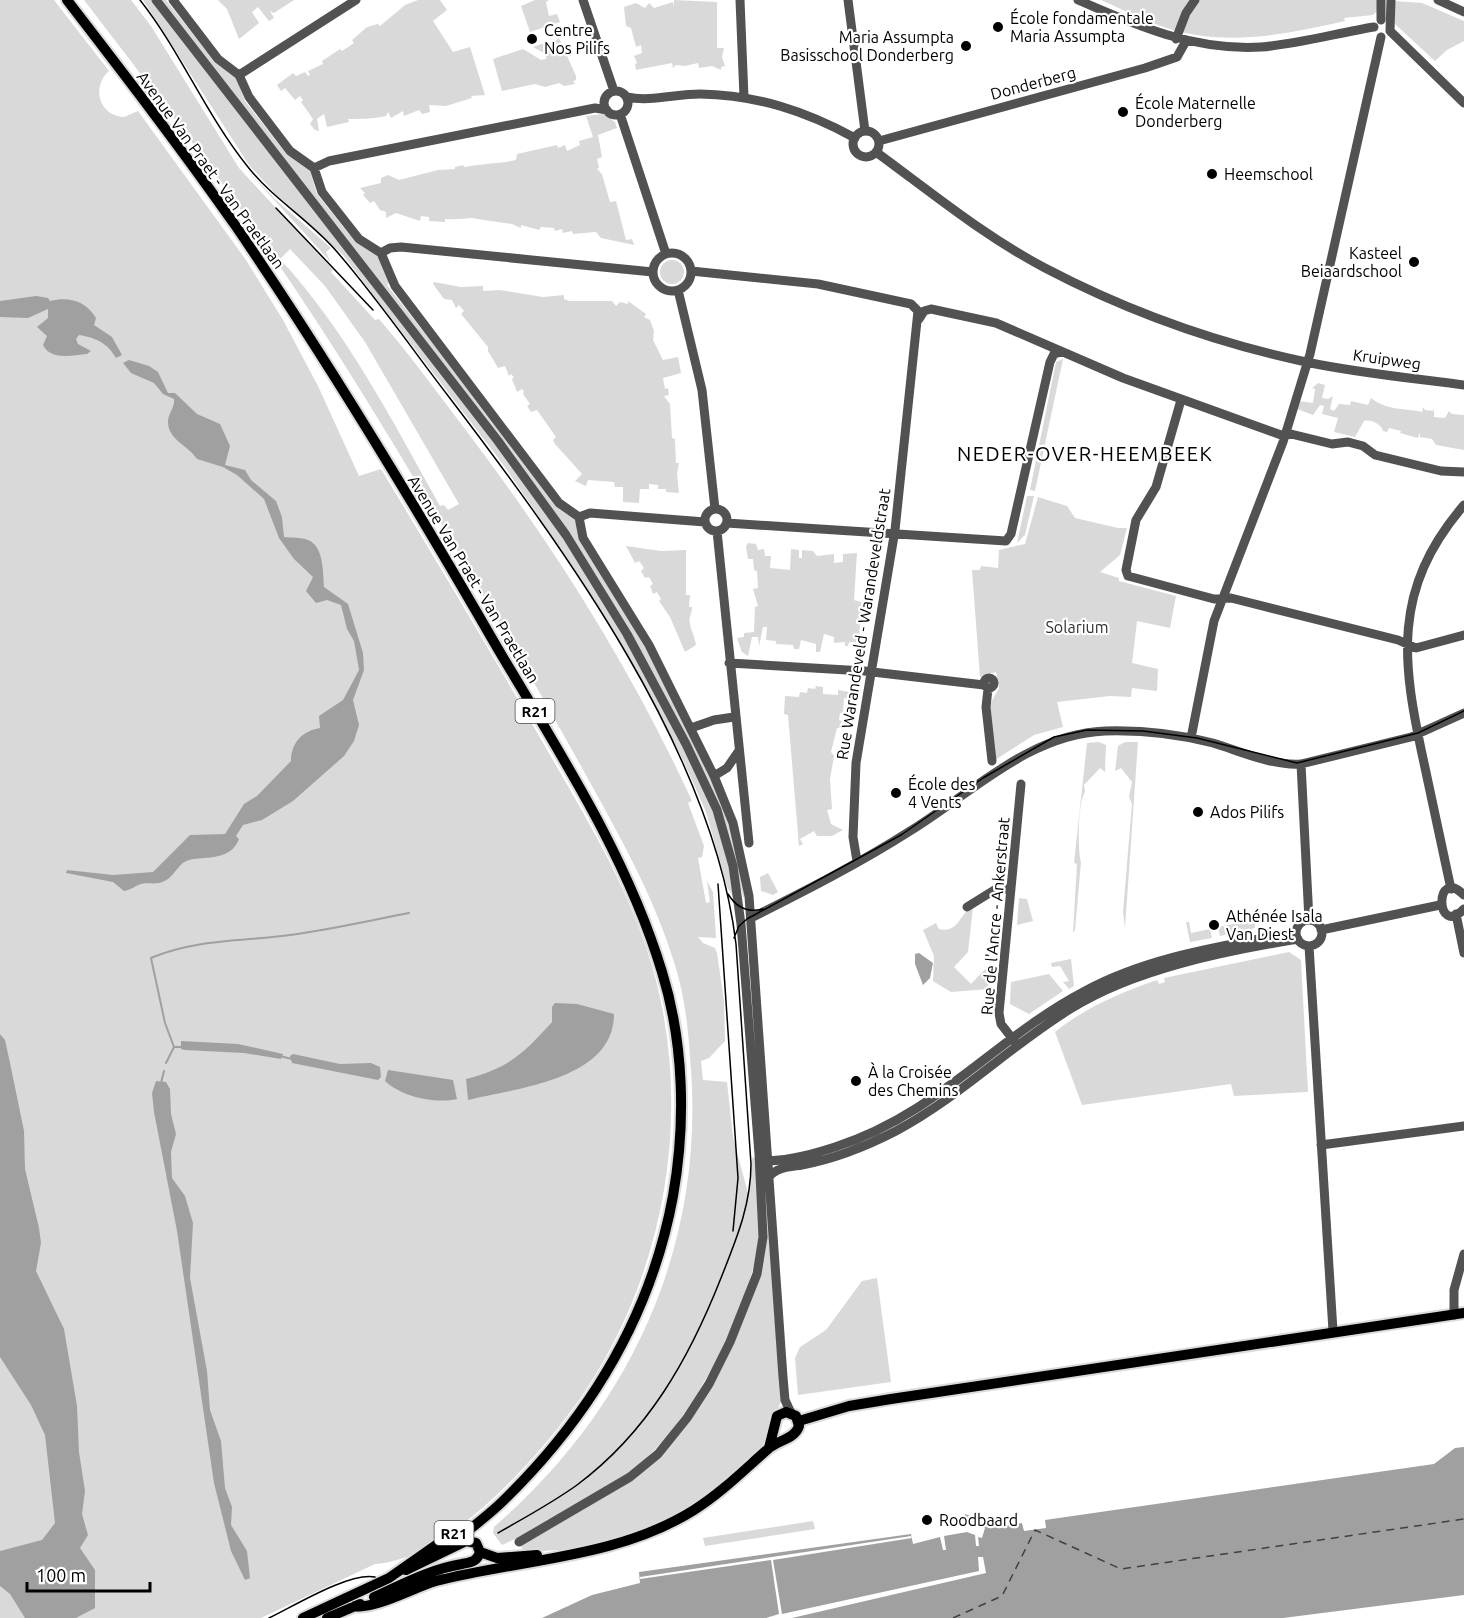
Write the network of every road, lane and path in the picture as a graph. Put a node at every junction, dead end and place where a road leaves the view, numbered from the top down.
1 (67, 0) edge
2 (156, 0) edge
3 (173, 0) edge
4 (356, 0) edge
5 (583, 0) edge
6 (740, 0) edge
7 (848, 0) edge
8 (1078, 0) edge
9 (1195, 0) edge
10 (1382, 0) edge
11 (1391, 0) edge
12 (1438, 0) edge
13 (1464, 12) edge
14 (1383, 25) junction
15 (1181, 40) junction
16 (239, 75) junction
17 (614, 91) junction
18 (744, 97) junction
19 (627, 101) junction
20 (1464, 103) edge
21 (606, 105) junction
22 (620, 114) junction
23 (865, 132) junction
24 (855, 138) junction
25 (879, 141) junction
26 (876, 152) junction
27 (314, 168) junction
28 (381, 253) junction
29 (666, 254) junction
30 (691, 271) junction
31 (653, 272) junction
32 (678, 290) junction
33 (919, 319) junction
34 (1062, 352) junction
35 (1306, 362) junction
36 (1464, 385) edge
37 (1180, 400) junction
38 (1284, 436) junction
39 (1464, 472) edge
40 (1464, 505) edge
41 (715, 509) junction
42 (579, 517) junction
43 (705, 522) junction
44 (727, 523) junction
45 (717, 531) junction
46 (894, 535) junction
47 (1223, 599) junction
48 (1464, 634) edge
49 (1406, 645) junction
50 (729, 663) junction
51 (871, 671) junction
52 (1464, 713) edge
53 (734, 717) junction
54 (691, 728) junction
55 (1418, 734) junction
56 (1191, 738) junction
57 (738, 752) junction
58 (992, 761) dead end
59 (1300, 764) junction
60 (714, 776) junction
61 (1021, 784) dead end
62 (749, 843) dead end
63 (857, 861) junction
64 (1011, 889) junction
65 (1451, 889) junction
66 (1464, 895) edge
67 (1440, 904) junction
68 (967, 907) dead end
69 (1460, 911) edge
70 (751, 918) junction
71 (1309, 920) junction
72 (1322, 930) junction
73 (1297, 936) junction
74 (1309, 946) junction
75 (1464, 953) edge
76 (1015, 1042) junction
77 (1464, 1126) edge
78 (1321, 1145) junction
79 (768, 1161) junction
80 (769, 1177) junction
81 (1464, 1254) edge
82 (1459, 1314) edge
83 (1333, 1331) junction
84 (790, 1416) junction
85 (774, 1428) junction
86 (785, 1437) junction
87 (769, 1448) junction
88 (518, 1486) junction
89 (519, 1542) dead end
90 (478, 1547) junction
91 (573, 1553) junction
92 (440, 1554) junction
93 (448, 1566) junction
94 (478, 1571) junction
95 (389, 1578) junction
96 (355, 1606) junction
97 (303, 1618) edge
98 (327, 1618) edge

1 - 88 main road, Avenue Van Praet - Van Praetlaan / R21
2 - 89 street
3 - 16 street
4 - 16 street
5 - 17 street
6 - 18 street
7 - 23 street
8 - 15 street
9 - 15 street
10 - 14 street
11 - 14 street
12 - 13 street
14 - 15 street
14 - 20 street
14 - 35 street
15 - 25 street, Donderberg
16 - 27 street
17 - 19 street
17 - 21 street
18 - 19 street
18 - 24 street
19 - 22 street
21 - 22 street
21 - 27 street
22 - 29 street
23 - 24 street
23 - 25 street
24 - 26 street
25 - 26 street
26 - 35 street, Kruipweg
27 - 28 street
28 - 31 street
28 - 42 street
29 - 30 street
29 - 31 street
30 - 32 street
30 - 33 street
31 - 32 street
32 - 41 street
33 - 34 street
33 - 46 street, Rue Warandeveld - Warandeveldstraat
34 - 37 street
34 - 46 street
35 - 36 street, Kruipweg
35 - 38 street
37 - 38 street
37 - 47 street
38 - 39 street
38 - 47 street
40 - 49 street
41 - 43 street
41 - 44 street
42 - 43 street
42 - 54 street
43 - 45 street
44 - 45 street
44 - 46 street
45 - 50 street
46 - 51 street, Rue Warandeveld - Warandeveldstraat
47 - 49 street
47 - 56 street
48 - 49 street
49 - 55 street
50 - 51 street
50 - 53 street
51 - 58 street
51 - 63 street, Rue Warandeveld - Warandeveldstraat
52 - 55 street
53 - 54 street
53 - 57 street
54 - 60 street
55 - 59 street
55 - 65 street
56 - 59 street
56 - 63 street
57 - 60 street
57 - 62 street
59 - 71 street
60 - 70 street
61 - 64 street, Rue de l'Ancre - Ankerstraat
63 - 70 street
64 - 68 street
64 - 76 street, Rue de l'Ancre - Ankerstraat
65 - 66 street
65 - 67 street
67 - 69 street
67 - 72 street
69 - 75 street
70 - 79 street
71 - 72 street
71 - 73 street
72 - 74 street
73 - 74 street
73 - 76 street
74 - 78 street
76 - 79 street
76 - 80 street
77 - 78 street
78 - 83 street
79 - 80 street
80 - 84 street
81 - 82 street
82 - 83 main road
83 - 84 main road
84 - 85 main road
84 - 86 main road
85 - 86 main road
85 - 87 main road
86 - 87 main road
87 - 91 main road
88 - 90 main road, Avenue Van Praet - Van Praetlaan / R21
88 - 92 main road, Avenue Van Praet - Van Praetlaan
88 - 95 main road, Avenue Van Praet - Van Praetlaan / R21
90 - 91 main road
90 - 92 main road
90 - 93 main road, R21
91 - 94 main road
92 - 93 main road
92 - 95 main road
93 - 94 main road
93 - 96 main road, R21
94 - 96 main road
95 - 97 main road, Avenue Van Praet - Van Praetlaan / R21
96 - 98 main road, R21

